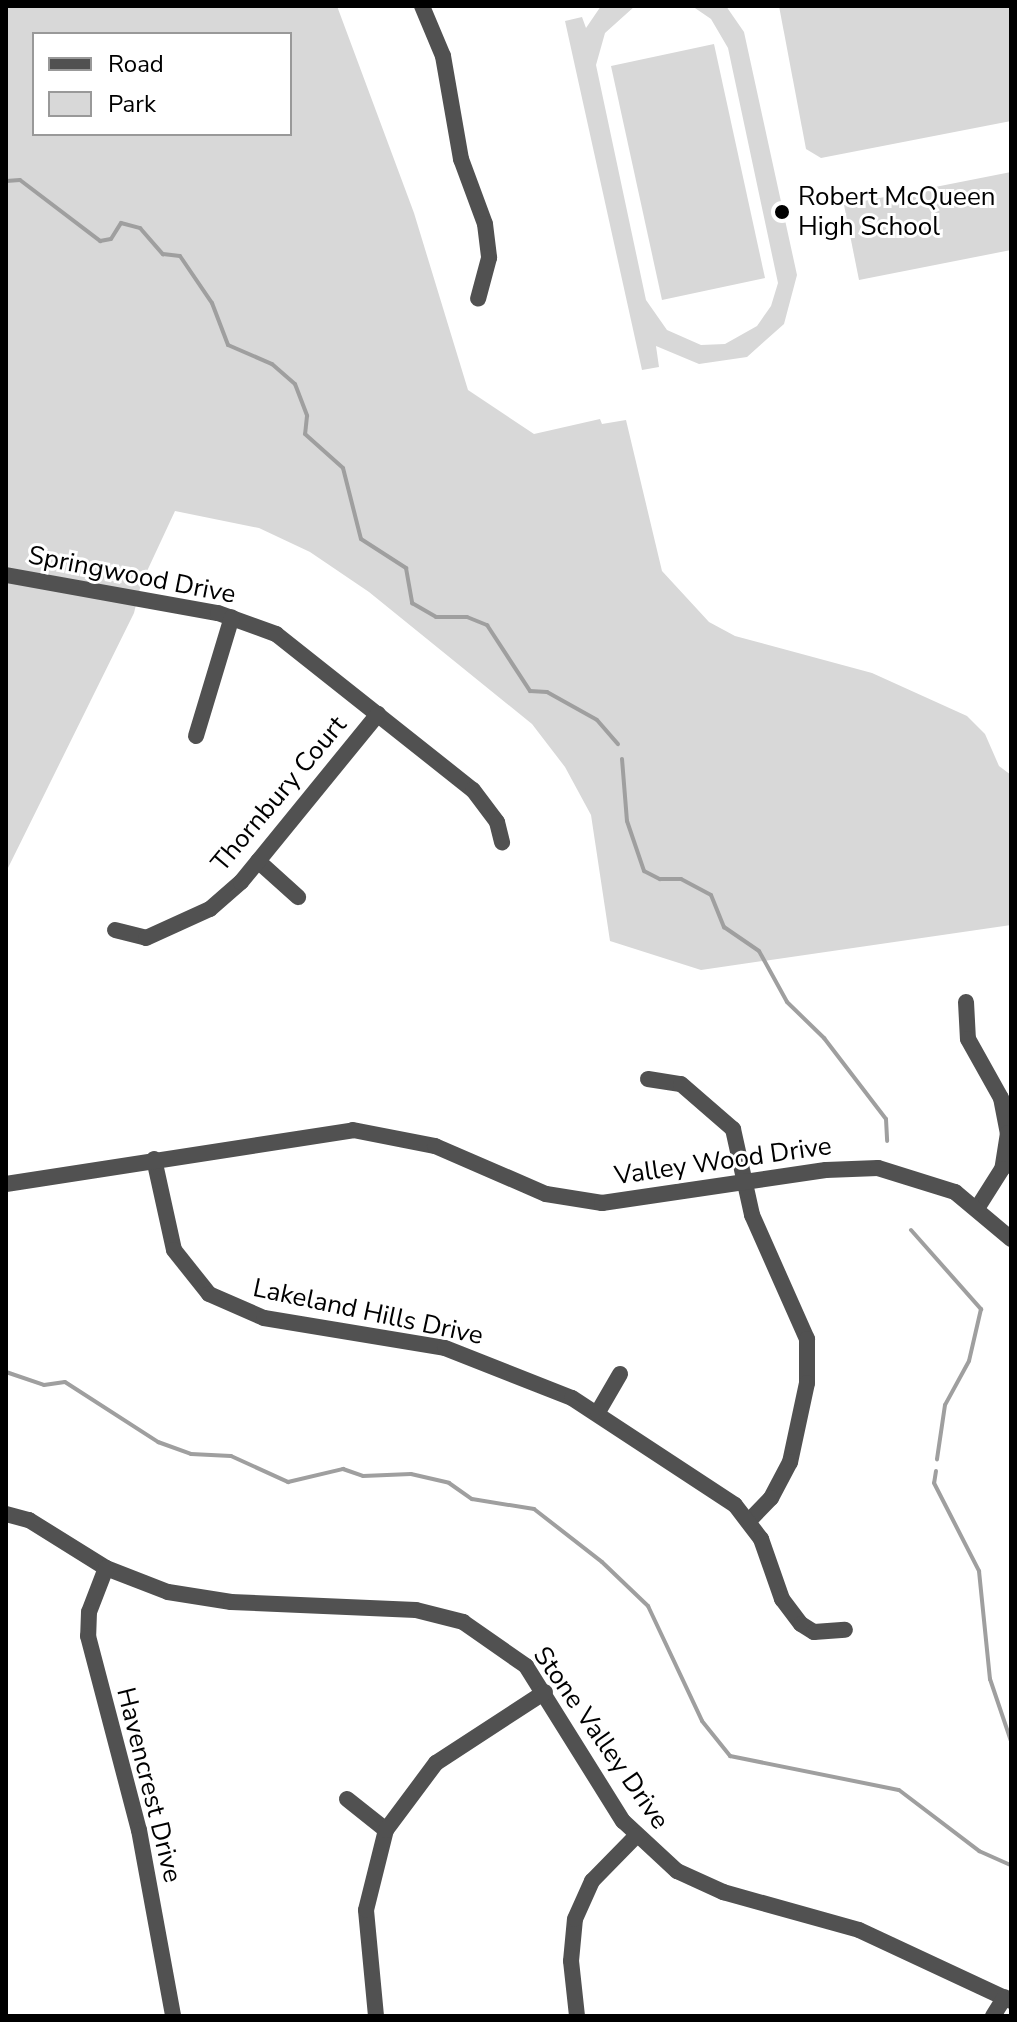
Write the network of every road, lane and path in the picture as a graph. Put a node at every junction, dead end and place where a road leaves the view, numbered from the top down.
1 (422, 6) edge
2 (478, 299) dead end
3 (6, 575) edge
4 (232, 617) junction
5 (291, 645) joint
6 (378, 714) junction
7 (196, 736) dead end
8 (502, 842) dead end
9 (258, 861) junction
10 (298, 897) dead end
11 (115, 930) dead end
12 (966, 1002) dead end
13 (648, 1079) dead end
14 (154, 1159) junction
15 (746, 1183) junction
16 (6, 1184) edge
17 (978, 1207) junction
18 (1011, 1239) edge
19 (620, 1374) dead end
20 (598, 1412) junction
21 (6, 1514) edge
22 (749, 1521) junction
23 (106, 1568) junction
24 (845, 1630) dead end
25 (545, 1692) junction
26 (347, 1799) dead end
27 (386, 1830) junction
28 (636, 1836) junction
29 (1008, 1999) edge
30 (173, 2016) edge
31 (376, 2016) edge
32 (577, 2016) edge
33 (993, 2016) edge

1 - 2 street
3 - 4 street, Springwood Drive
4 - 5 street, Springwood Drive
4 - 7 street
5 - 6 street, Thornbury Court
6 - 8 street
6 - 9 street, Thornbury Court
9 - 10 street
9 - 11 street, Thornbury Court
12 - 17 street
13 - 15 street
14 - 15 street, Valley Wood Drive
14 - 16 street, Valley Wood Drive
14 - 20 street, Lakeland Hills Drive
15 - 17 street, Valley Wood Drive
15 - 22 street
17 - 18 street, Valley Wood Drive
19 - 20 street
20 - 22 street, Lakeland Hills Drive
21 - 23 street, Stone Valley Drive
22 - 24 street, Lakeland Hills Drive
23 - 25 street, Stone Valley Drive
23 - 30 street, Havencrest Drive
25 - 27 street
25 - 28 street, Stone Valley Drive
26 - 27 street
27 - 31 street
28 - 29 street, Stone Valley Drive
28 - 32 street
29 - 33 street

